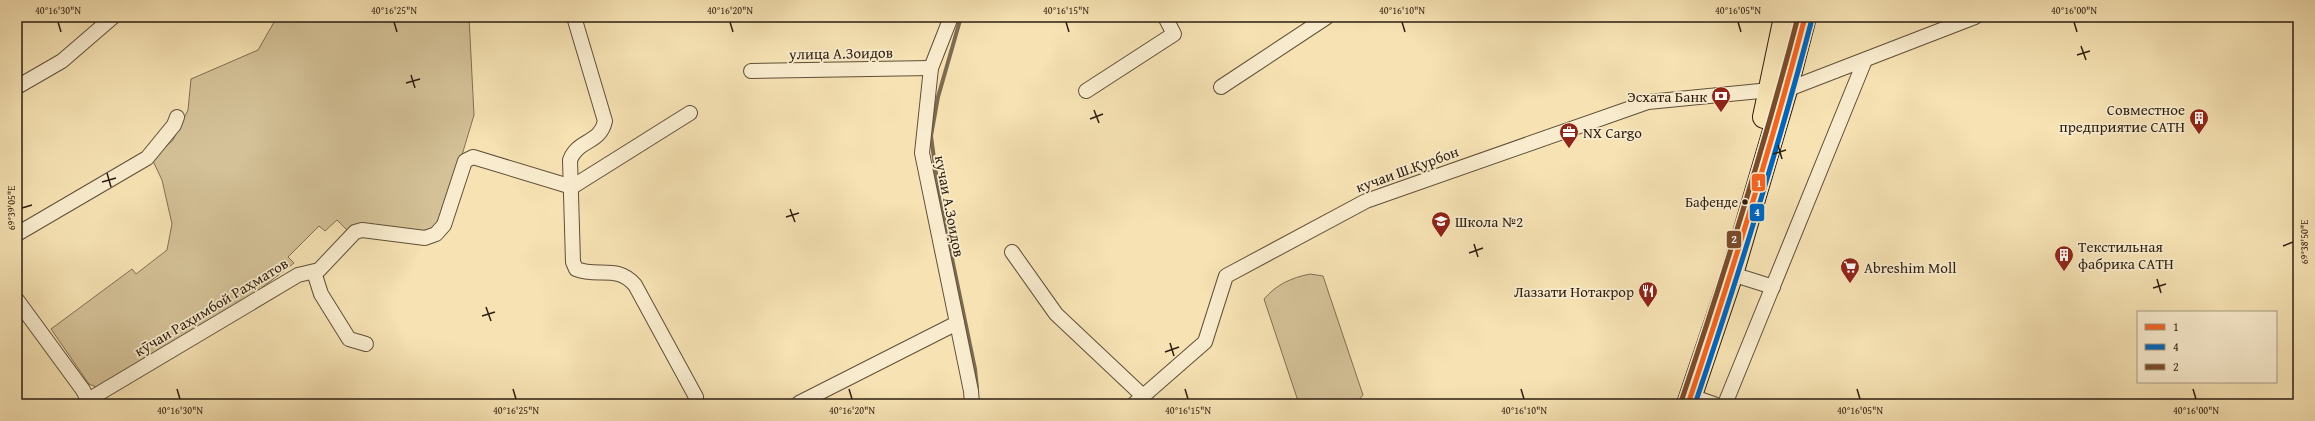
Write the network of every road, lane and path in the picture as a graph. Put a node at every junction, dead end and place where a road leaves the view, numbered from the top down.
1 (114, 17) edge
2 (574, 17) edge
3 (951, 17) edge
4 (1165, 17) edge
5 (1327, 17) edge
6 (1785, 17) edge
7 (1805, 17) edge
8 (1975, 17) edge
9 (1865, 60) junction
10 (932, 68) junction
11 (751, 71) dead end
12 (17, 87) edge
13 (1221, 87) dead end
14 (1778, 90) junction
15 (1086, 91) dead end
16 (690, 113) dead end
17 (177, 117) dead end
18 (572, 187) junction
19 (17, 234) edge
20 (1012, 252) dead end
21 (314, 272) junction
22 (1732, 274) junction
23 (1773, 287) junction
24 (17, 300) edge
25 (957, 323) junction
26 (366, 344) dead end
27 (1139, 400) edge
28 (1684, 401) edge
29 (89, 402) edge
30 (799, 403) dead end
31 (695, 404) edge
32 (972, 404) edge
33 (1714, 404) edge
34 (1726, 404) edge

1 - 12 street
2 - 18 street
3 - 10 street, кучаи А.Зоидов
4 - 15 street
5 - 13 street
6 - 14 highway
7 - 14 highway
8 - 9 street, кучаи Ш.Қурбон
9 - 14 street, кучаи Ш.Қурбон
9 - 23 street
10 - 11 street, улица А.Зоидов
10 - 25 street, кучаи А.Зоидов
14 - 22 highway
14 - 27 street, кучаи Ш.Қурбон
14 - 28 highway
16 - 18 street
17 - 19 street
18 - 21 street
18 - 31 street
20 - 27 street
21 - 26 street
21 - 29 street, кӯчаи Раҳимбой Раҳматов
22 - 23 street
22 - 28 highway
23 - 34 street
24 - 29 street, кӯчаи Раҳимбой Раҳматов
25 - 30 street
25 - 32 street, кучаи А.Зоидов
28 - 33 street

